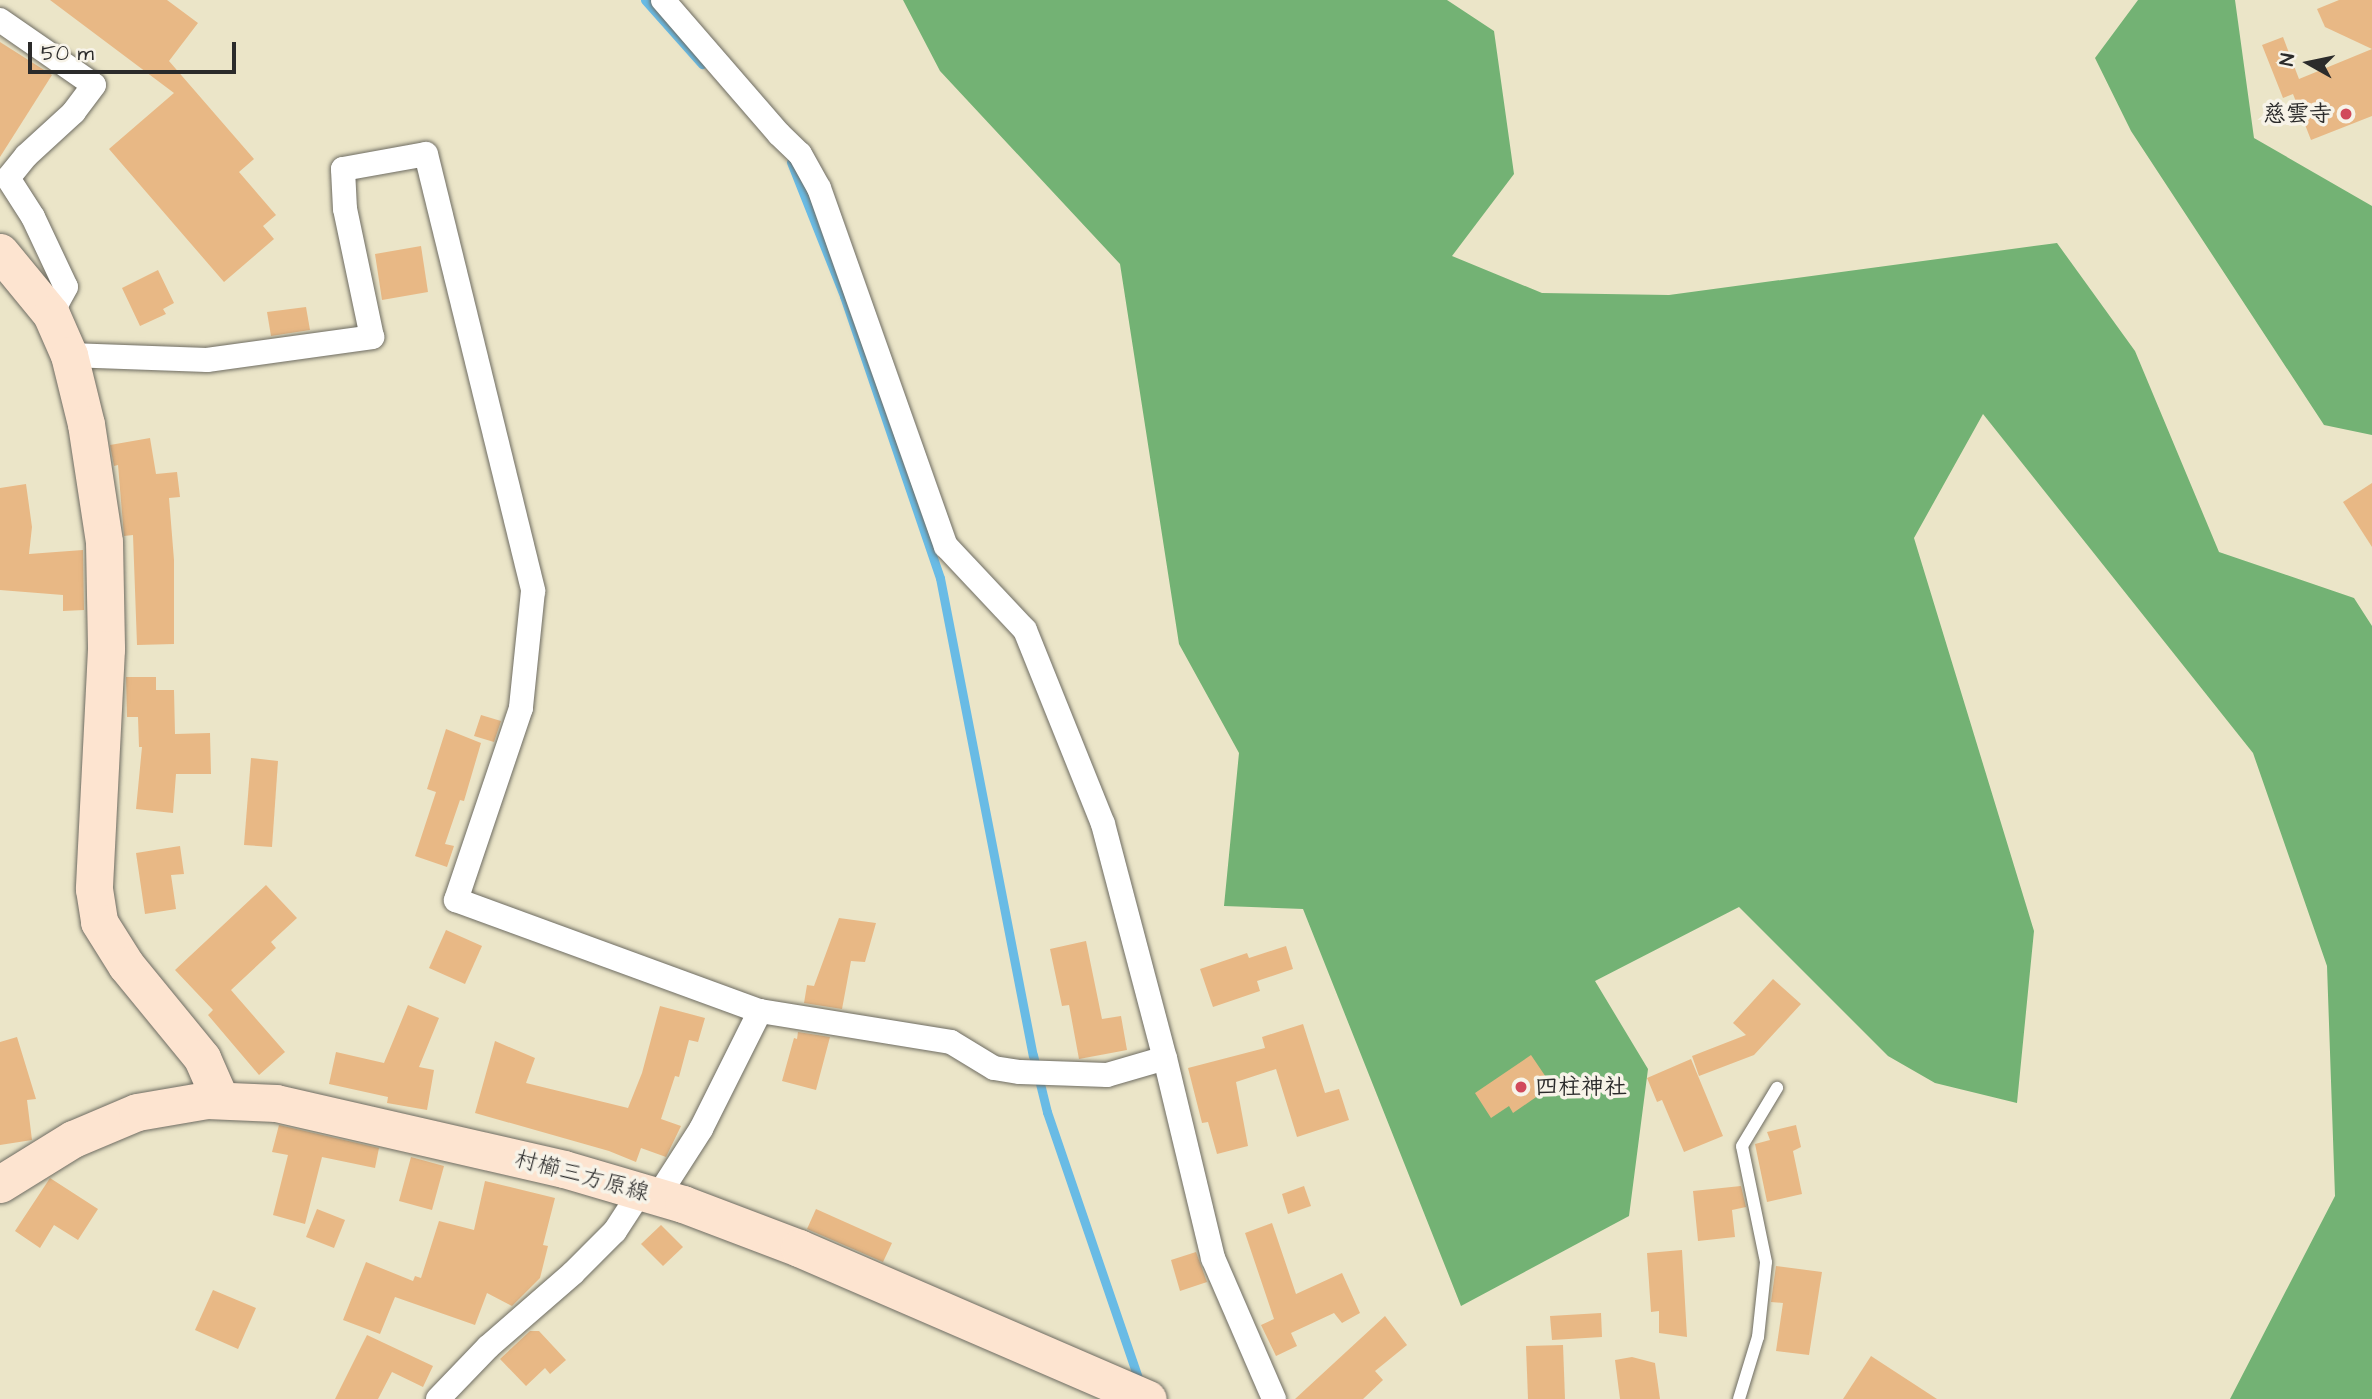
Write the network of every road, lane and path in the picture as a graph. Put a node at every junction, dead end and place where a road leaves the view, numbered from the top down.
1 (663, 0) edge
2 (0, 20) edge
3 (0, 253) edge
4 (51, 314) junction
5 (69, 355) junction
6 (760, 1011) junction
7 (1165, 1058) junction
8 (1777, 1088) dead end
9 (220, 1099) junction
10 (0, 1184) edge
11 (649, 1194) junction
12 (1136, 1394) edge
13 (438, 1399) edge
14 (1274, 1399) edge
15 (1739, 1399) edge

1 - 7 street
2 - 4 street
3 - 4 main road
4 - 5 main road
5 - 6 street
5 - 9 main road
6 - 7 street
6 - 11 street
7 - 14 street
8 - 15 lane
9 - 10 main road, 村櫛三方原線
9 - 11 main road, 村櫛三方原線
11 - 12 main road, 村櫛三方原線
11 - 13 street

